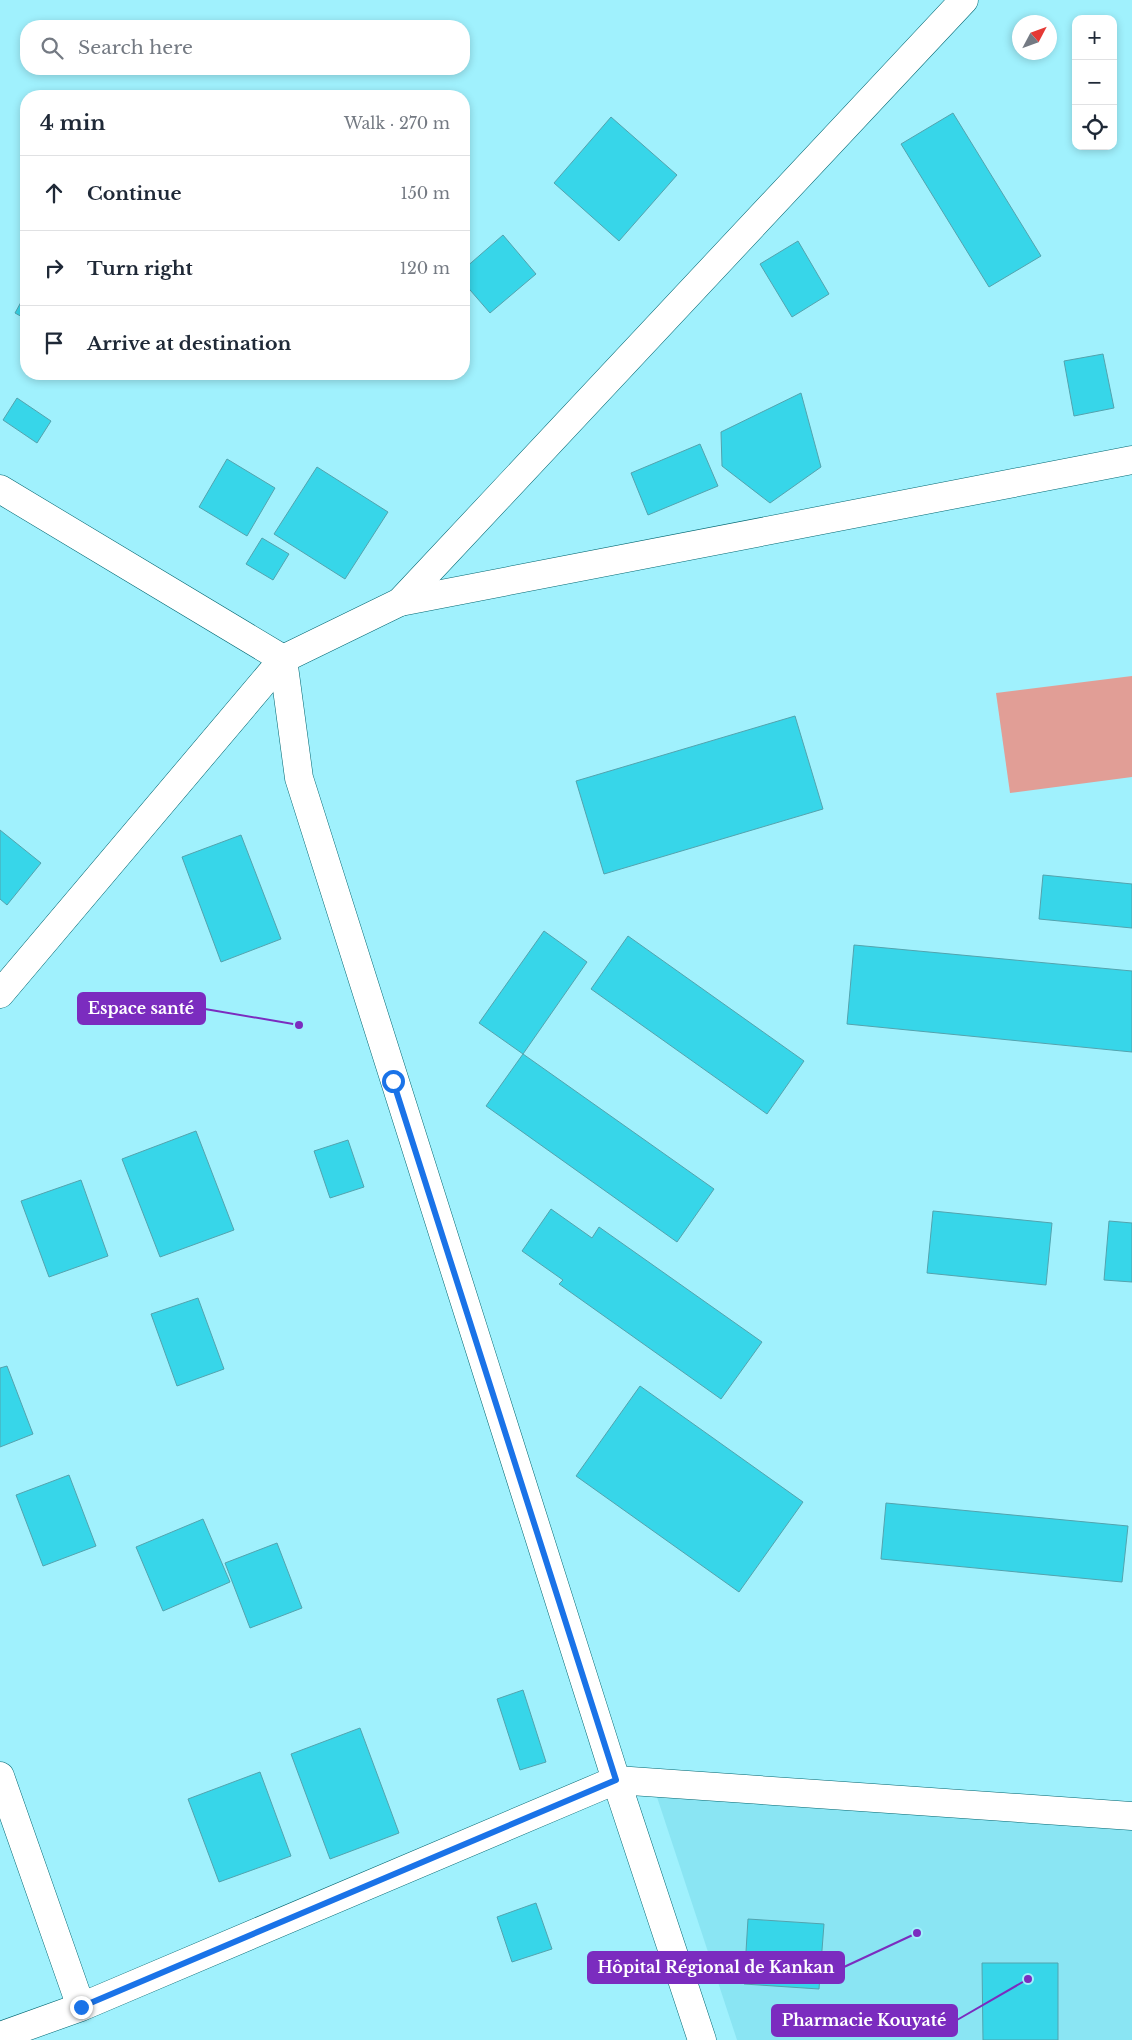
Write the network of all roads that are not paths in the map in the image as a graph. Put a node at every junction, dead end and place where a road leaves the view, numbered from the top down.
1 (964, 0) edge
2 (1132, 460) edge
3 (0, 489) edge
4 (400, 602) junction
5 (283, 660) junction
6 (0, 994) edge
7 (0, 1776) edge
8 (616, 1780) junction
9 (1132, 1816) edge
10 (81, 2007) junction
11 (0, 2036) edge
12 (702, 2040) edge

1 - 4 street
2 - 4 street
3 - 5 street
4 - 5 street
5 - 6 street
5 - 8 street
7 - 10 street
8 - 9 street
8 - 10 street
8 - 12 street
10 - 11 street

